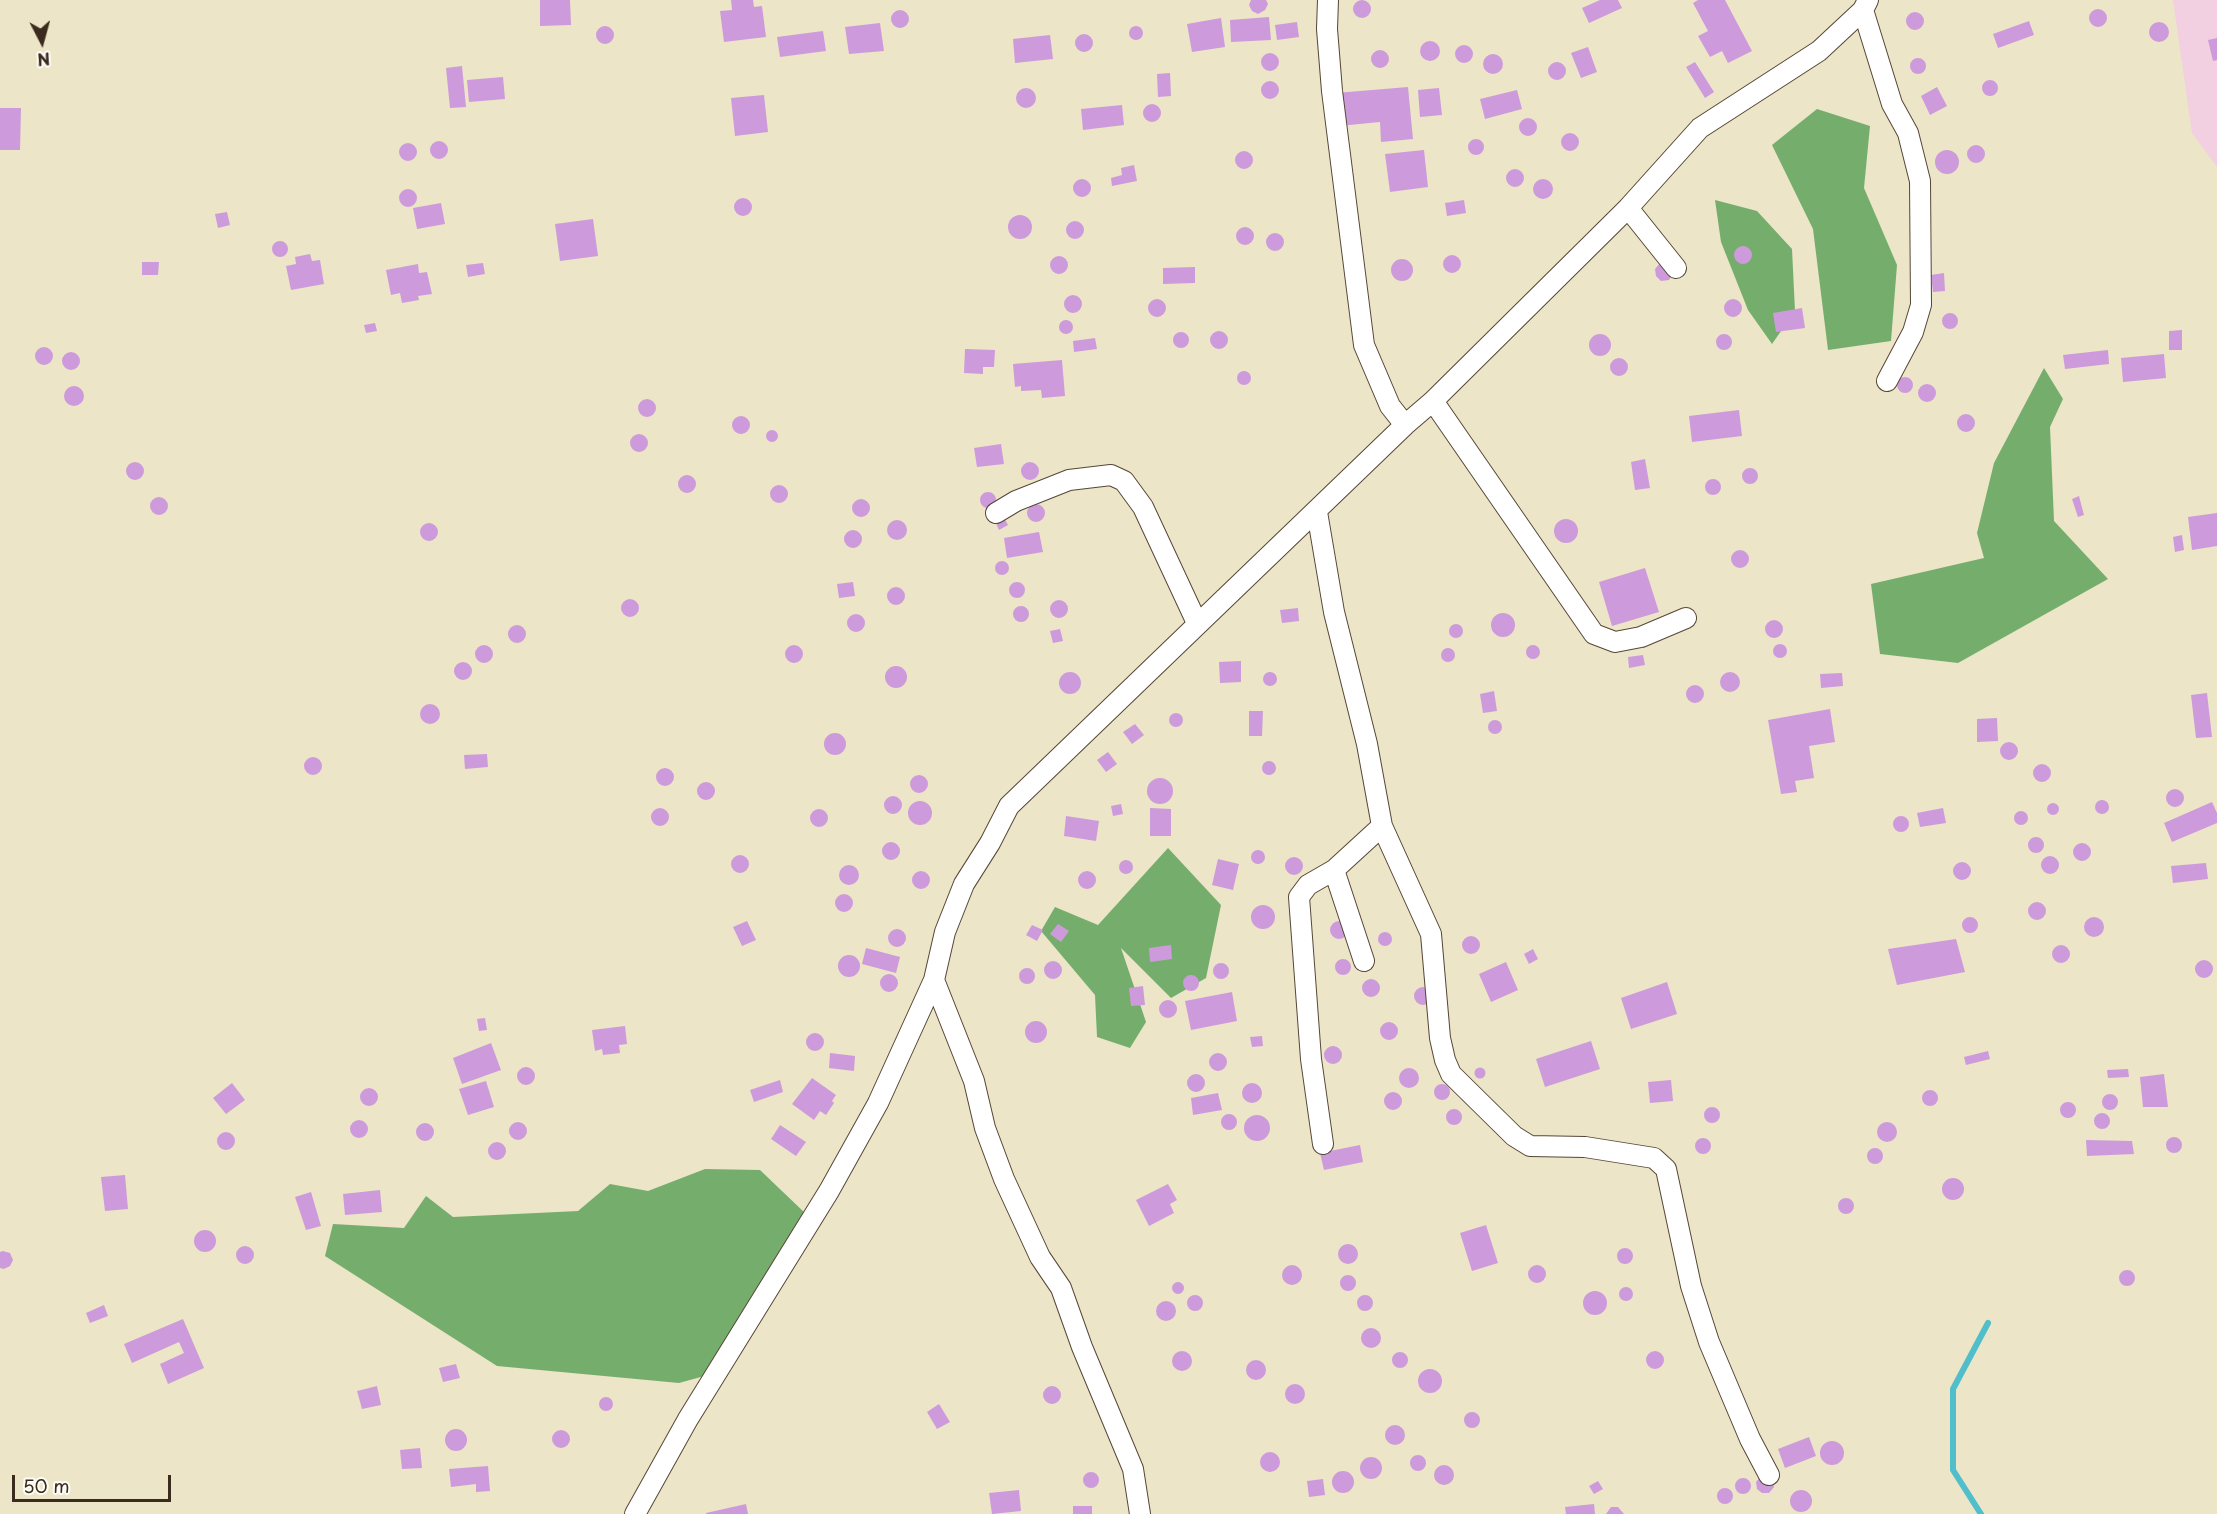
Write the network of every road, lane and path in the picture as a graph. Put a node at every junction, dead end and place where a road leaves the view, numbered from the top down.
1 (1328, 0) edge
2 (1865, 5) edge
3 (1628, 208) junction
4 (1676, 267) dead end
5 (1887, 381) dead end
6 (1433, 401) junction
7 (1405, 425) junction
8 (1317, 512) junction
9 (996, 513) dead end
10 (1686, 618) dead end
11 (1197, 623) junction
12 (1382, 826) junction
13 (1334, 870) junction
14 (1364, 961) dead end
15 (934, 980) junction
16 (1323, 1144) dead end
17 (1769, 1475) dead end
18 (635, 1514) edge
19 (1140, 1514) edge

1 - 7 street
2 - 3 street
2 - 5 street
3 - 4 street
3 - 6 street
6 - 7 street
6 - 10 street
7 - 8 street
8 - 11 street
8 - 12 street
9 - 11 street
11 - 15 street
12 - 13 street
12 - 17 street
13 - 14 street
13 - 16 street
15 - 18 street
15 - 19 street

